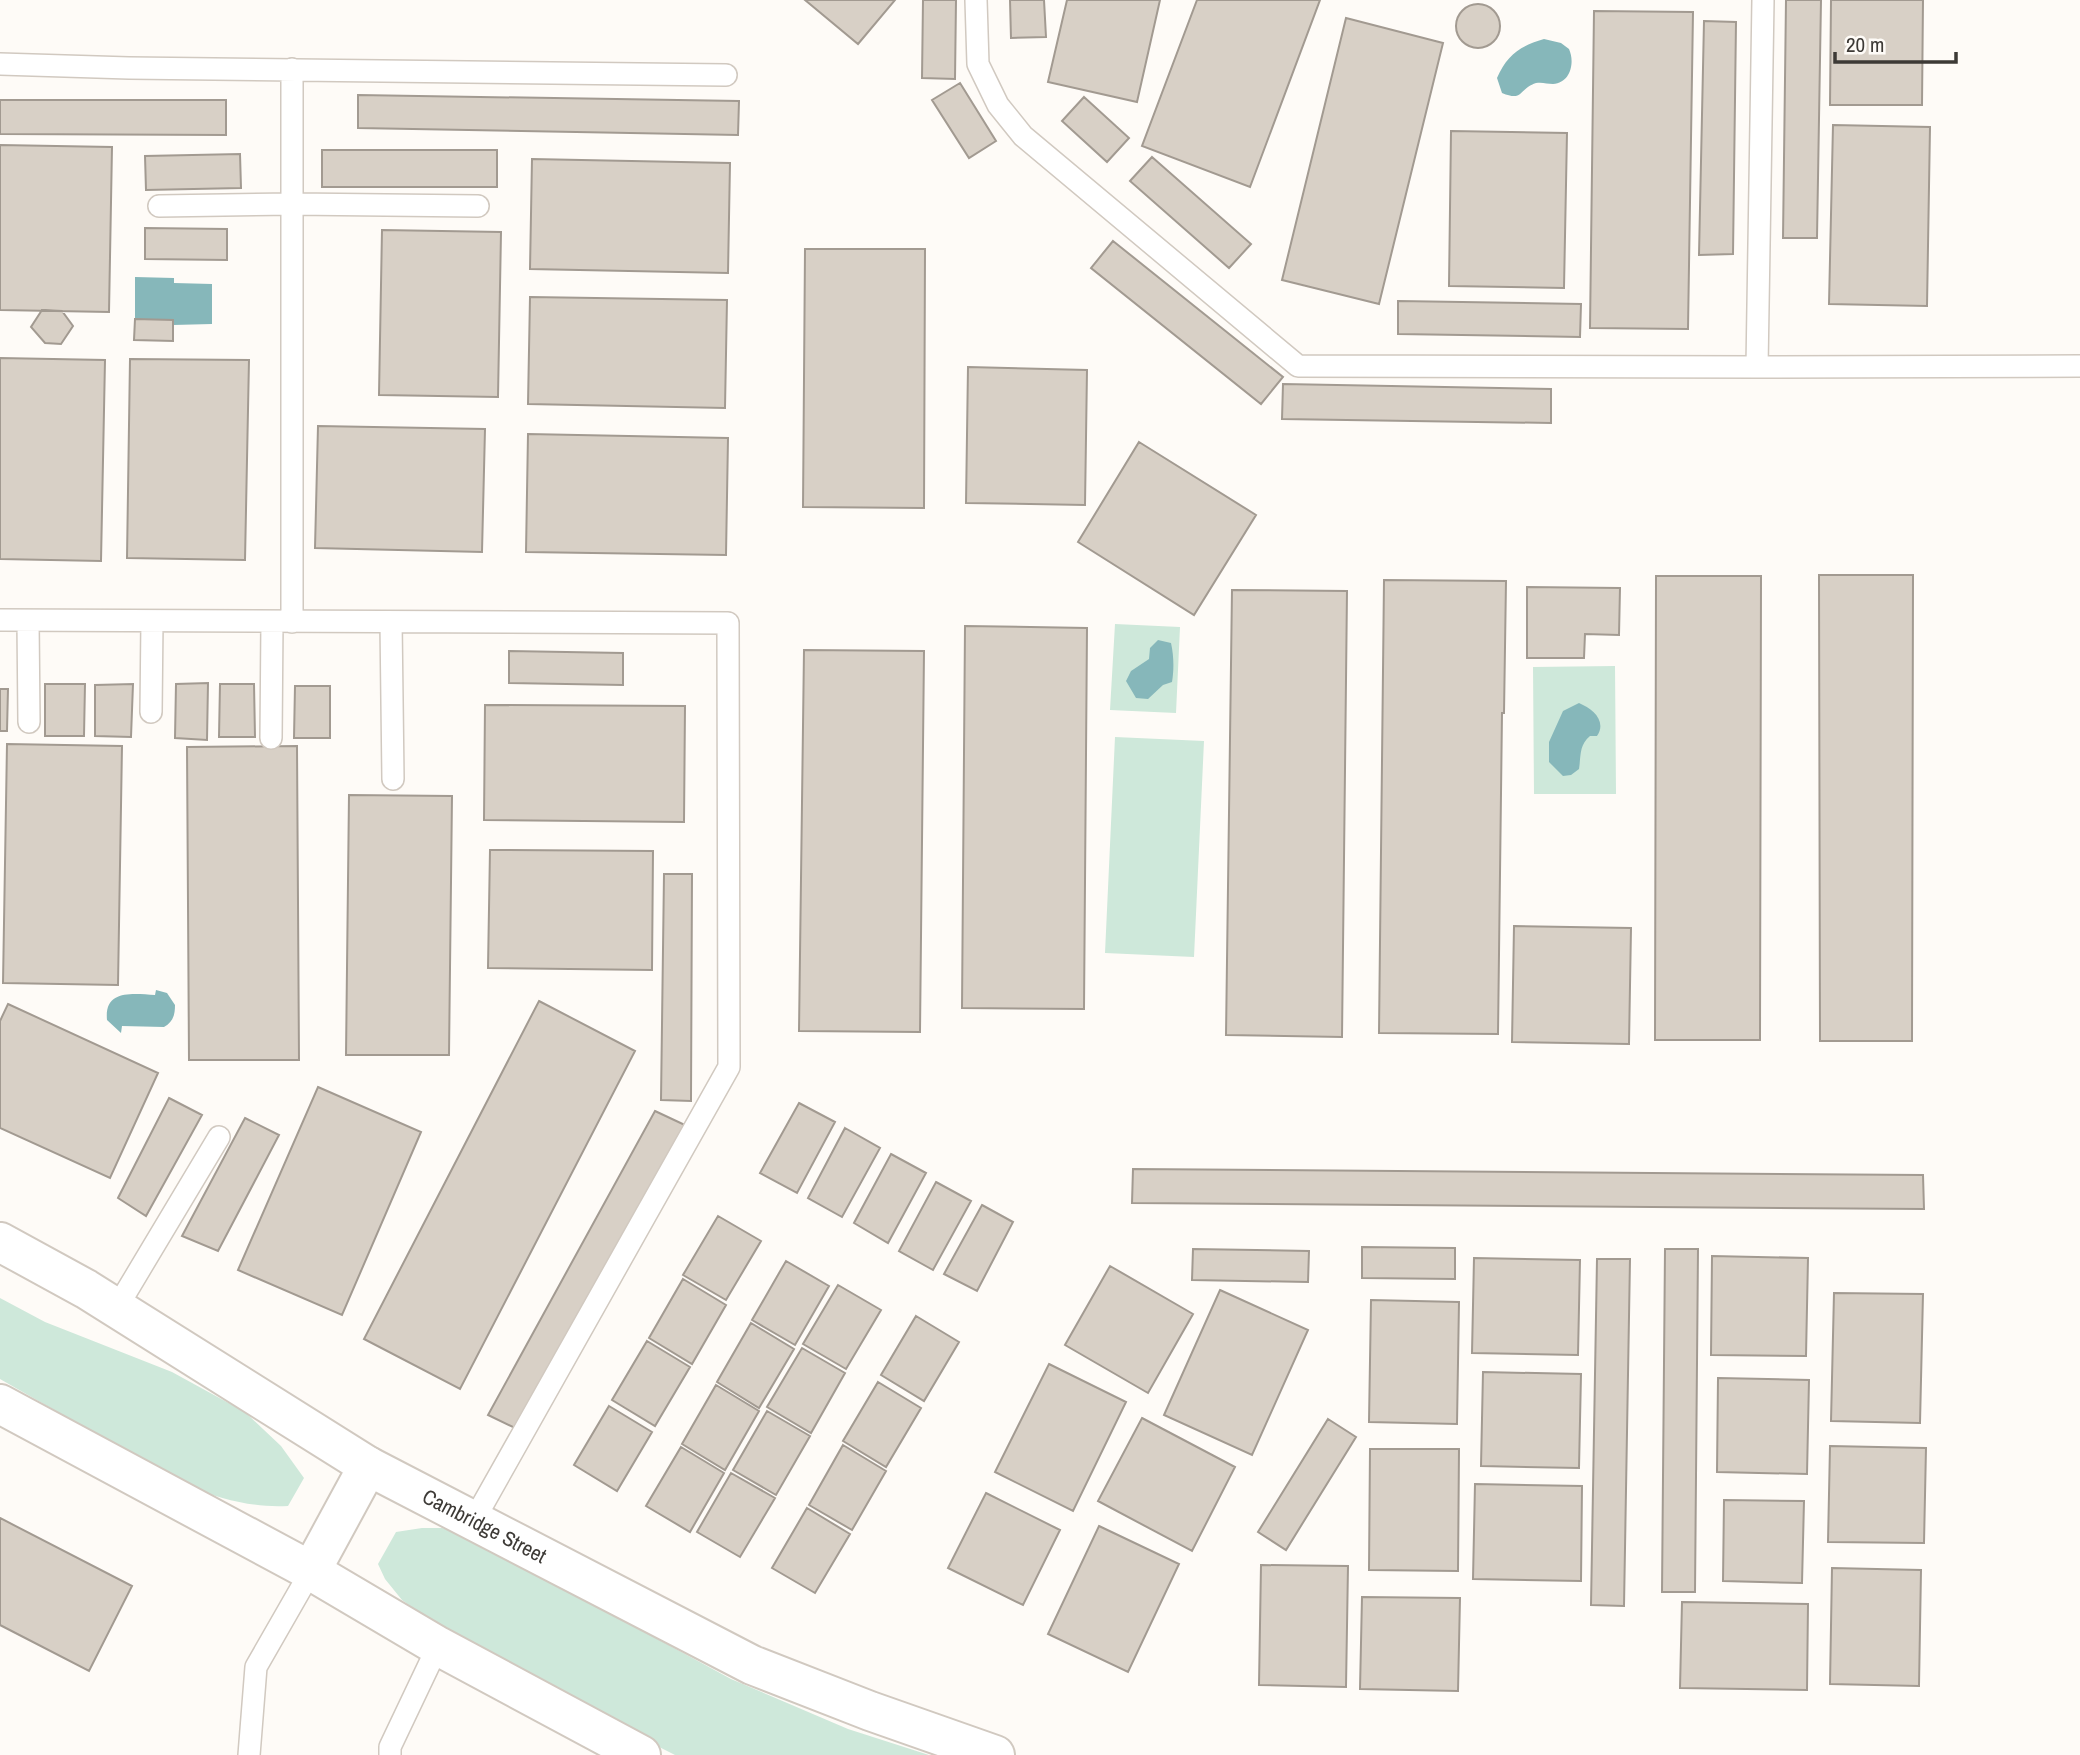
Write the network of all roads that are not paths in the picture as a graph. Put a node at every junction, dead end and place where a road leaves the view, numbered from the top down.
1 (976, 0) edge
2 (1763, 0) edge
3 (0, 64) edge
4 (292, 69) junction
5 (726, 75) dead end
6 (293, 204) junction
7 (159, 206) dead end
8 (478, 206) dead end
9 (2080, 366) edge
10 (1757, 367) junction
11 (0, 620) edge
12 (28, 621) junction
13 (152, 621) junction
14 (282, 622) junction
15 (391, 622) junction
16 (151, 712) dead end
17 (29, 722) dead end
18 (271, 738) dead end
19 (393, 779) dead end
20 (219, 1137) dead end
21 (0, 1242) edge
22 (116, 1309) junction
23 (0, 1404) edge
24 (368, 1466) junction
25 (474, 1520) junction
26 (311, 1571) junction
27 (438, 1647) junction
28 (390, 1751) edge
29 (249, 1755) edge
30 (641, 1755) edge
31 (995, 1755) edge

1 - 10 lane
2 - 10 lane
3 - 4 lane
4 - 5 lane
4 - 6 lane
6 - 7 lane
6 - 8 lane
6 - 14 lane
9 - 10 lane
11 - 12 lane
12 - 13 lane
12 - 17 lane
13 - 14 lane
13 - 16 lane
14 - 15 lane
14 - 18 lane
15 - 19 lane
15 - 25 lane
20 - 22 lane
21 - 22 street, Cambridge Street
22 - 24 street, Cambridge Street
23 - 26 street
24 - 25 street, Cambridge Street
24 - 26 street
25 - 31 street, Cambridge Street
26 - 27 street
26 - 29 lane
27 - 28 lane
27 - 30 street

